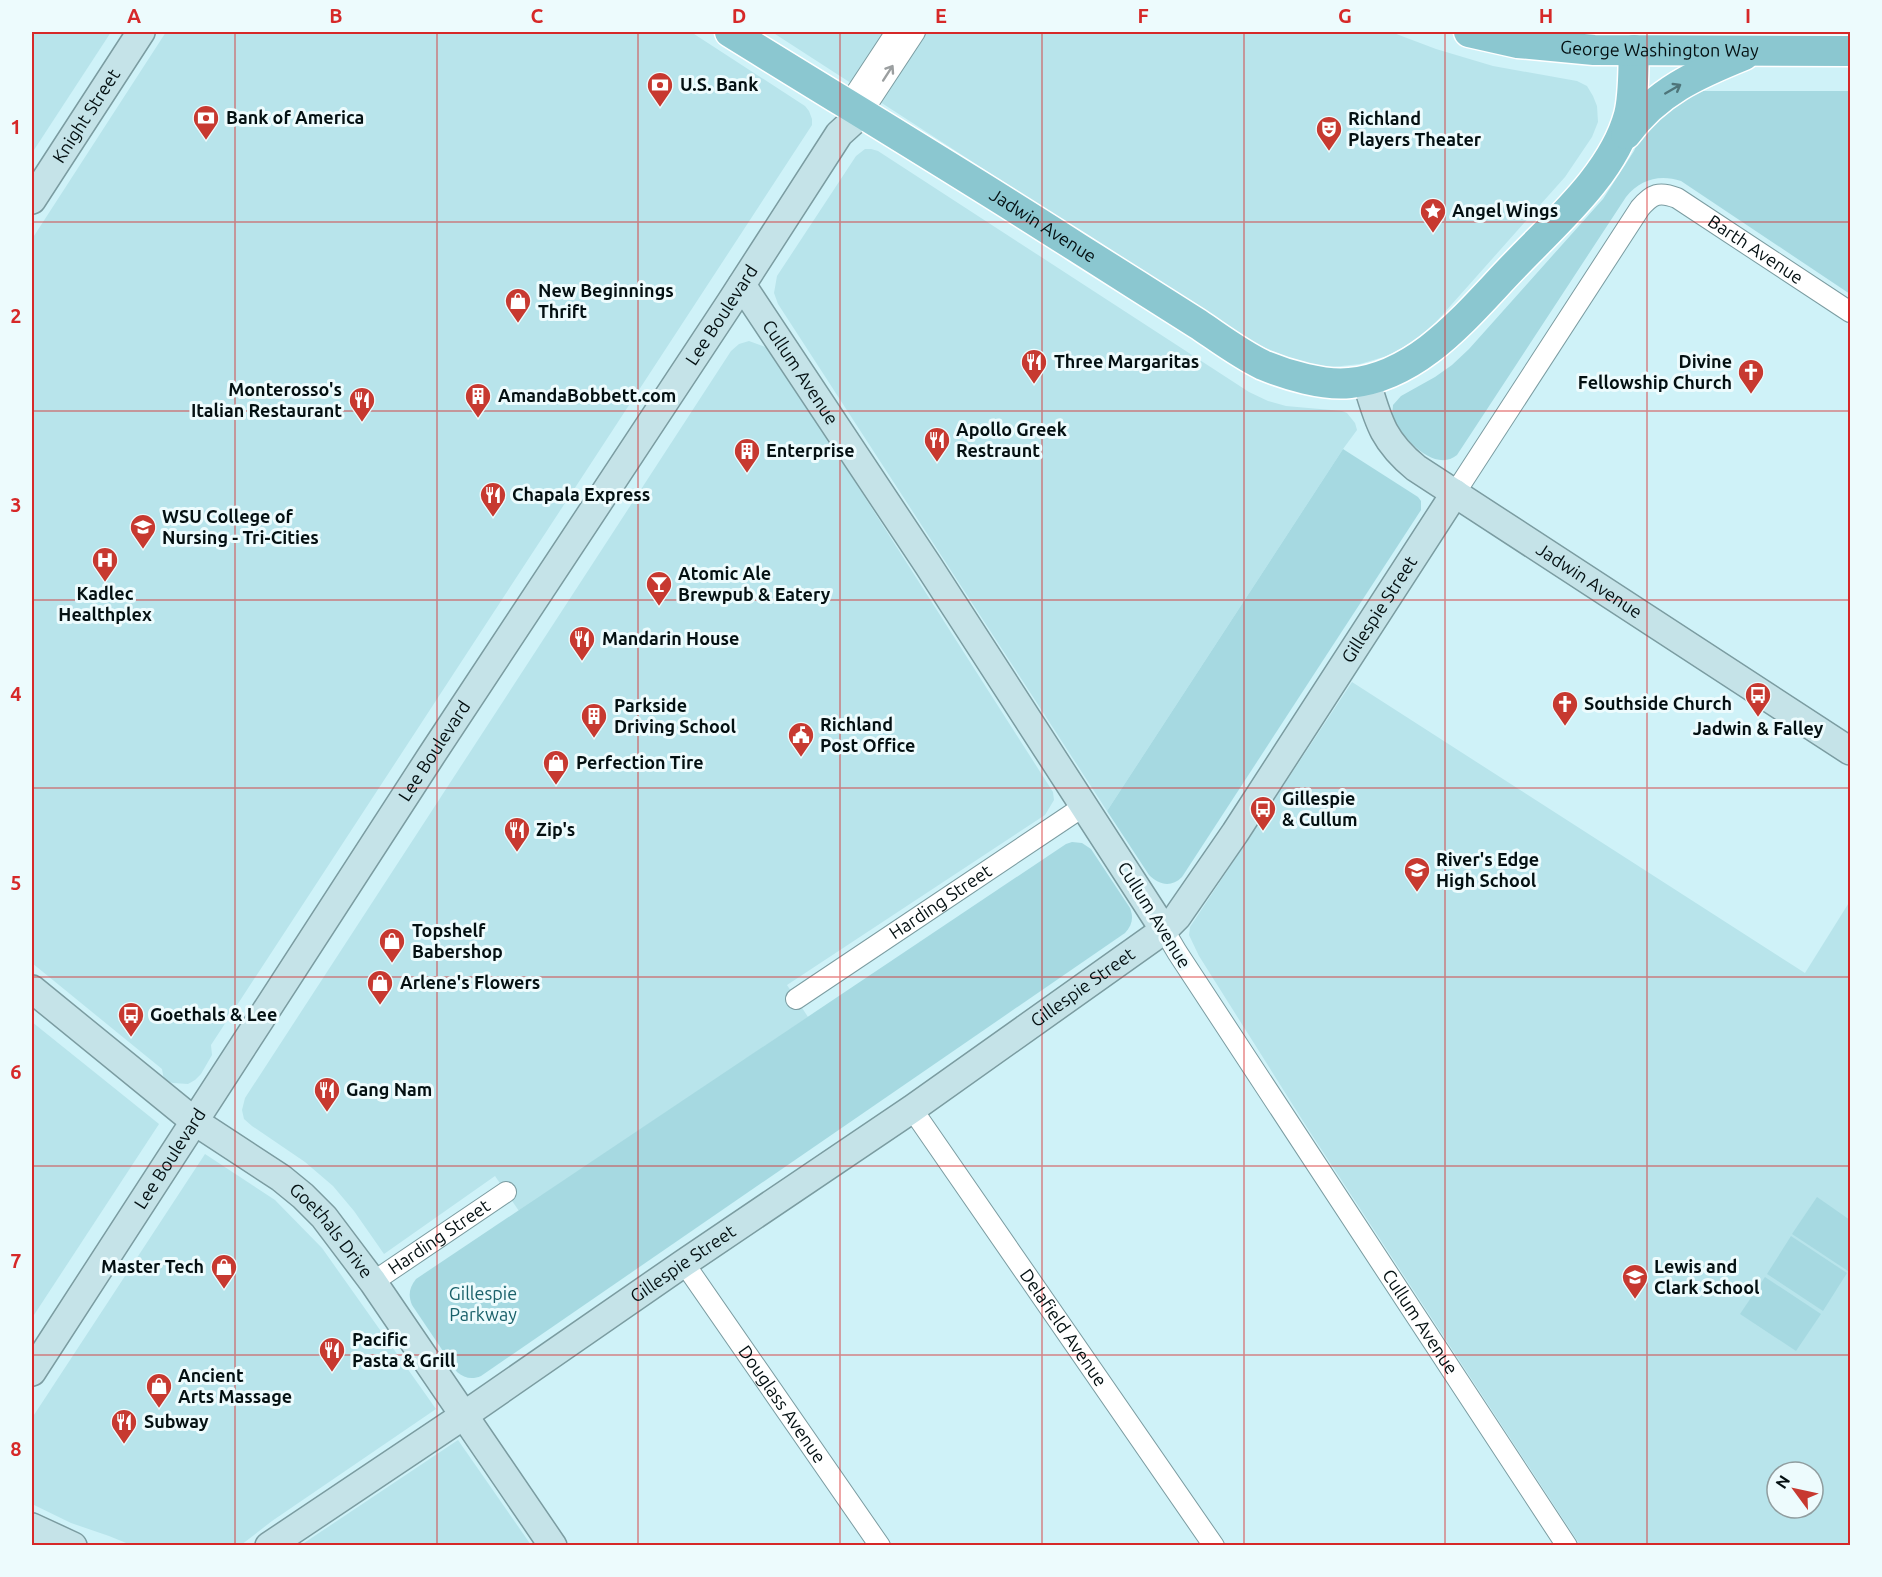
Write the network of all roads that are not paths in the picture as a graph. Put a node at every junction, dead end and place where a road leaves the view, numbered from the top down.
1 (141, 32) edge
2 (730, 32) edge
3 (896, 32) edge
4 (915, 32) edge
5 (1469, 32) edge
6 (1634, 41) edge
7 (1758, 51) junction
8 (1851, 51) edge
9 (855, 109) junction
10 (1618, 145) junction
11 (1657, 194) joint
12 (32, 200) edge
13 (742, 285) junction
14 (1851, 312) edge
15 (1366, 380) junction
16 (1455, 493) junction
17 (1851, 751) edge
18 (1084, 806) junction
19 (1164, 930) junction
20 (32, 989) edge
21 (796, 999) dead end
22 (912, 1109) junction
23 (194, 1121) junction
24 (506, 1192) dead end
25 (684, 1263) junction
26 (373, 1282) junction
27 (32, 1372) edge
28 (463, 1416) junction
29 (32, 1527) edge
30 (73, 1545) edge
31 (269, 1545) edge
32 (553, 1545) edge
33 (880, 1545) edge
34 (1214, 1545) edge
35 (1567, 1545) edge

1 - 12 street, Knight Street
2 - 9 main road, Jadwin Avenue
3 - 9 street, Lee Boulevard
9 -> 4 street, Lee Boulevard
5 - 6 main road, George Washington Way
6 - 7 main road, George Washington Way
6 - 10 main road, Jadwin Avenue
7 - 8 main road, George Washington Way
10 -> 7 main road
9 - 13 street, Lee Boulevard
9 - 15 main road, Jadwin Avenue
10 - 15 main road, Jadwin Avenue
11 - 14 street, Barth Avenue
11 - 16 street, Gillespie Street
13 - 18 street, Cullum Avenue
13 - 23 street, Lee Boulevard
15 - 16 street, Jadwin Avenue
16 - 17 street, Jadwin Avenue
16 - 19 street, Gillespie Street
18 - 19 street, Cullum Avenue
18 - 21 street, Harding Street
19 - 22 street, Gillespie Street
19 - 35 street, Cullum Avenue
20 - 23 street, Goethals Drive
22 - 25 street, Gillespie Street
22 - 34 street, Delafield Avenue
23 - 26 street, Goethals Drive
23 - 27 street, Lee Boulevard
24 - 26 street, Harding Street
25 - 28 street, Gillespie Street
25 - 33 street, Douglass Avenue
26 - 28 street, Goethals Drive
28 - 31 street, Gillespie Street
28 - 32 street, Goethals Drive
29 - 30 street

